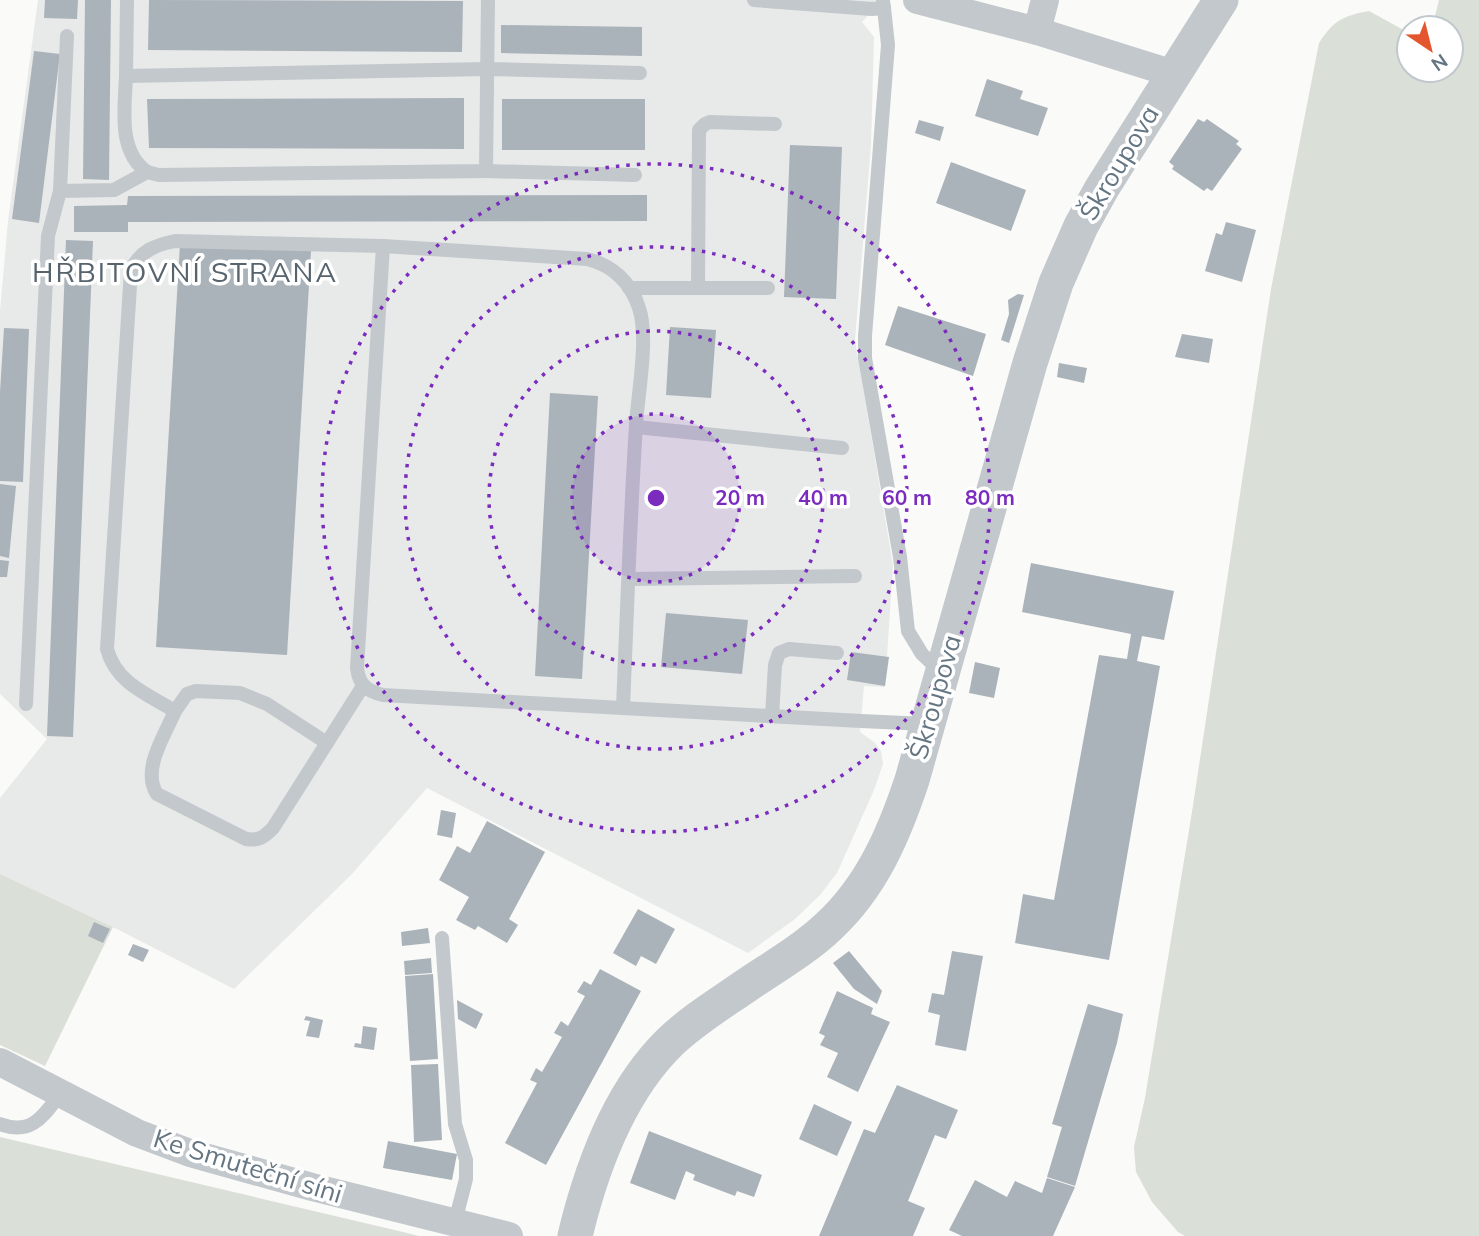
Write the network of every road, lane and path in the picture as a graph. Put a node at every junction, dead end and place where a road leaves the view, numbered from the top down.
1 (127, 0) edge
2 (488, 0) edge
3 (754, 0) edge
4 (917, 0) edge
5 (1045, 0) edge
6 (1221, 0) edge
7 (883, 4) edge
8 (1037, 31) junction
9 (67, 36) dead end
10 (487, 69) junction
11 (640, 73) dead end
12 (1174, 74) junction
13 (126, 76) junction
14 (775, 124) dead end
15 (486, 171) junction
16 (147, 172) junction
17 (635, 174) dead end
18 (60, 191) junction
19 (383, 246) junction
20 (629, 288) junction
21 (698, 288) junction
22 (768, 288) dead end
23 (636, 427) junction
24 (842, 448) dead end
25 (855, 576) dead end
26 (629, 579) junction
27 (837, 653) dead end
28 (942, 673) junction
29 (363, 686) junction
30 (26, 704) dead end
31 (623, 708) junction
32 (175, 711) junction
33 (772, 716) junction
34 (927, 724) junction
35 (327, 743) junction
36 (442, 939) dead end
37 (0, 1062) edge
38 (61, 1093) junction
39 (0, 1124) edge
40 (455, 1222) junction
41 (509, 1236) edge
42 (575, 1236) edge

1 - 13 lane
2 - 10 lane
3 - 7 lane
4 - 8 street, Škroupova
5 - 8 street
6 - 12 street, Škroupova
7 - 28 lane
8 - 12 street, Škroupova
9 - 18 lane
10 - 11 lane
10 - 13 lane
10 - 15 lane
12 - 28 street, Škroupova
13 - 16 lane
14 - 21 lane
15 - 16 lane
15 - 17 lane
16 - 18 lane
18 - 30 lane
19 - 20 lane
19 - 29 lane
19 - 32 lane
20 - 21 lane
20 - 23 lane
21 - 22 lane
23 - 24 lane
23 - 26 lane
25 - 26 lane
26 - 31 lane
27 - 33 lane
28 - 34 street, Škroupova
29 - 31 lane
29 - 35 lane
31 - 33 lane
32 - 35 lane
32 - 35 lane
33 - 34 lane
34 - 42 street, Škroupova
36 - 40 lane
37 - 38 street, Ke Smuteční síni
38 - 39 lane
38 - 40 street, Ke Smuteční síni
40 - 41 street, Ke Smuteční síni

